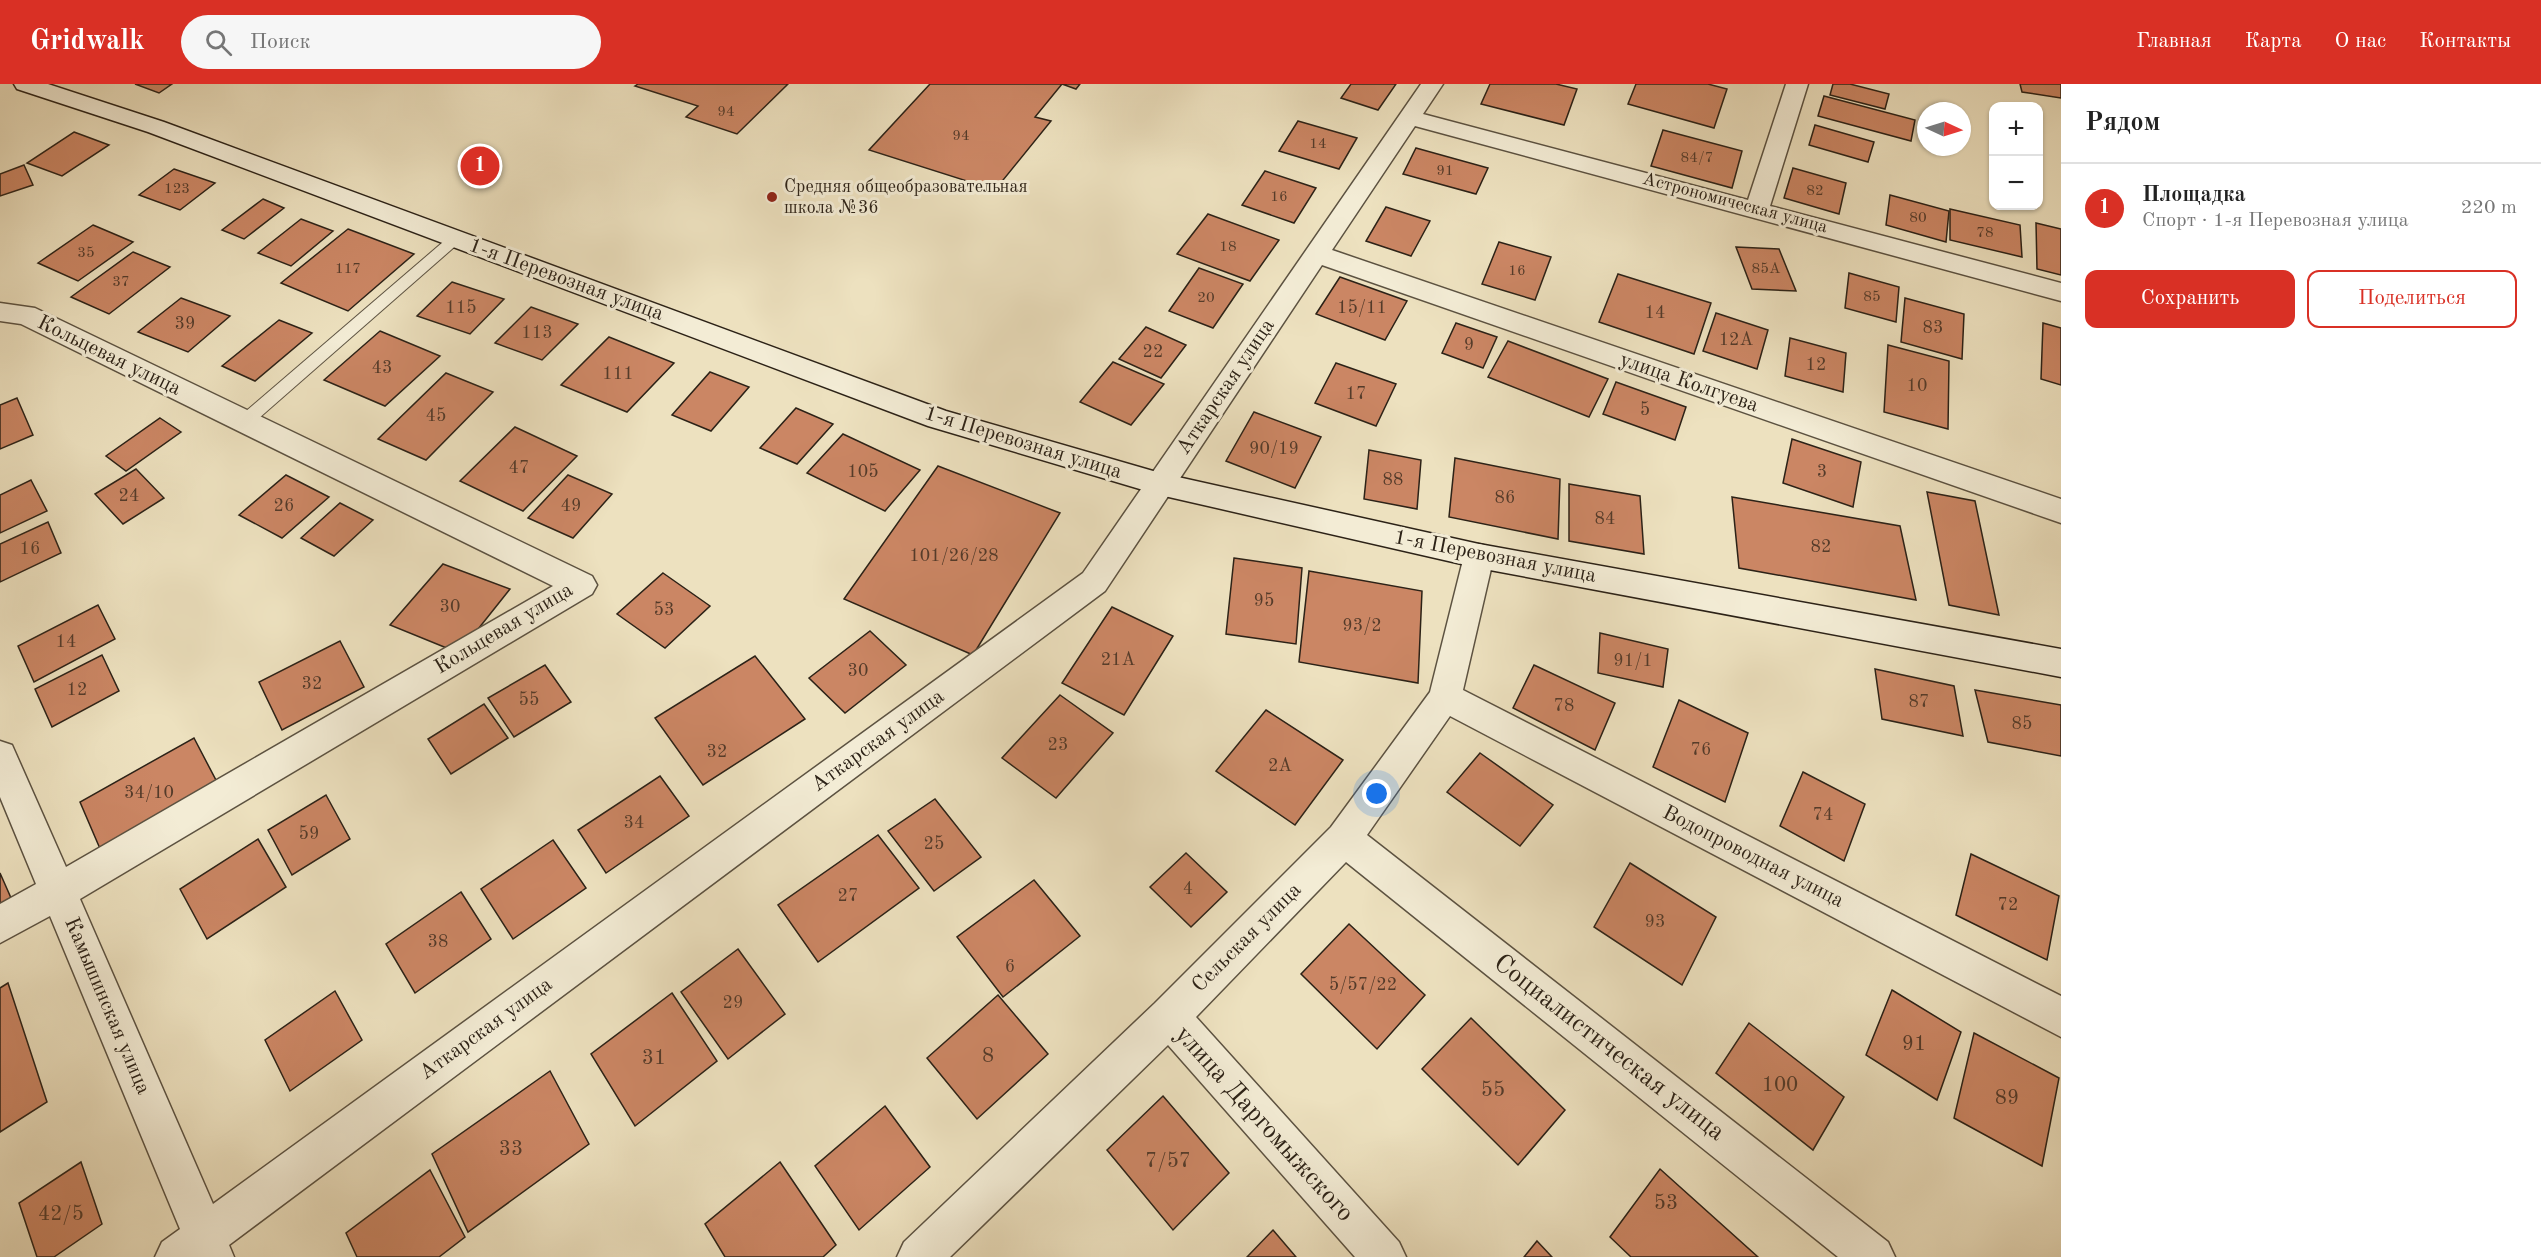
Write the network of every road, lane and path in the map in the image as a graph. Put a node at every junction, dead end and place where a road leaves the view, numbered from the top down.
1 (25, 84) edge
2 (1432, 84) edge
3 (1797, 84) edge
4 (1408, 117) junction
5 (1757, 209) junction
6 (455, 239) junction
7 (1317, 254) junction
8 (2061, 292) edge
9 (0, 312) edge
10 (244, 422) junction
11 (1160, 484) junction
12 (2061, 511) edge
13 (1479, 556) junction
14 (2061, 663) edge
15 (1445, 697) junction
16 (0, 756) edge
17 (1344, 839) junction
18 (58, 892) junction
19 (0, 925) edge
20 (1168, 1017) junction
21 (2061, 1017) edge
22 (197, 1250) edge
23 (919, 1257) edge
24 (1384, 1257) edge
25 (1873, 1257) edge

1 - 6 street, 1-я Перевозная улица
2 - 4 street, Аткарская улица
3 - 5 street
4 - 5 street, Астрономическая улица
4 - 7 street, Аткарская улица
5 - 8 street, Астрономическая улица
6 - 10 lane
6 - 11 street, 1-я Перевозная улица
7 - 11 street, Аткарская улица
7 - 12 street, улица Колгуева
9 - 10 street, Кольцевая улица
10 - 18 street, Кольцевая улица
11 - 13 street, 1-я Перевозная улица
11 - 22 street, Аткарская улица
13 - 14 street, 1-я Перевозная улица
13 - 15 street, Сельская улица
15 - 17 street, Сельская улица
15 - 21 street, Водопроводная улица
16 - 18 street, Камышинская улица
17 - 20 street, Сельская улица
17 - 25 street, Социалистическая улица
18 - 19 street, Кольцевая улица
18 - 22 street, Камышинская улица
20 - 23 street, Сельская улица
20 - 24 street, улица Даргомыжского

